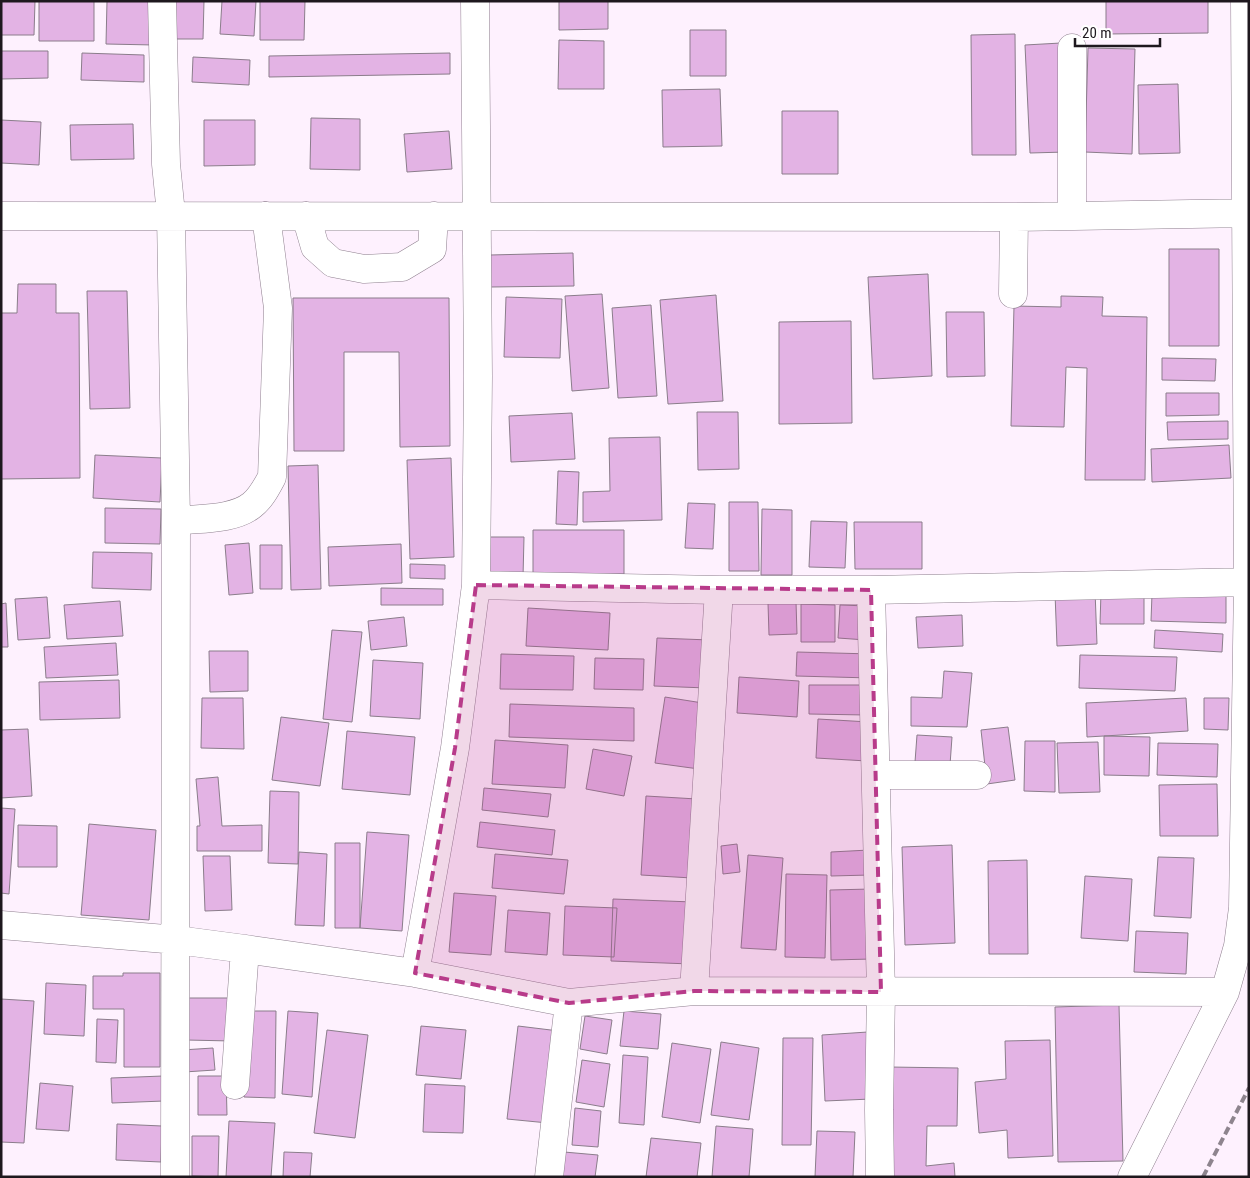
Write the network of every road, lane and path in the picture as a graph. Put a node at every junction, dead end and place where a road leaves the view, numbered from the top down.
1 (162, 1) edge
2 (475, 1) edge
3 (1245, 1) edge
4 (1072, 48) dead end
5 (1248, 213) edge
6 (171, 214) junction
7 (1072, 214) junction
8 (1, 216) edge
9 (266, 216) junction
10 (306, 216) junction
11 (434, 216) junction
12 (477, 216) junction
13 (1014, 217) junction
14 (1013, 294) dead end
15 (176, 521) junction
16 (1248, 582) edge
17 (476, 585) junction
18 (719, 590) junction
19 (871, 590) junction
20 (1248, 718) edge
21 (876, 775) junction
22 (977, 775) dead end
23 (1, 925) edge
24 (177, 940) junction
25 (245, 949) junction
26 (415, 973) junction
27 (694, 991) junction
28 (881, 992) junction
29 (1225, 992) junction
30 (569, 1003) junction
31 (235, 1085) dead end
32 (175, 1177) edge
33 (549, 1177) edge
34 (880, 1177) edge
35 (1132, 1177) edge

1 - 6 street
2 - 12 street
3 - 5 street
4 - 7 street
5 - 7 street
5 - 16 street
6 - 8 street
6 - 9 street
6 - 15 street
7 - 13 street
9 - 10 street
9 - 15 street
10 - 11 street
10 - 11 street
11 - 12 street
12 - 13 street
12 - 17 street
13 - 14 street
15 - 24 street
16 - 19 street
16 - 20 street
17 - 18 street
17 - 26 street
18 - 19 street
18 - 27 street
19 - 21 street
20 - 29 street
21 - 22 street
21 - 28 street
23 - 24 street
24 - 25 street
24 - 32 street
25 - 26 street
25 - 31 street
26 - 30 street
27 - 28 street
27 - 30 street
28 - 29 street
28 - 34 street
29 - 35 street
30 - 33 street

